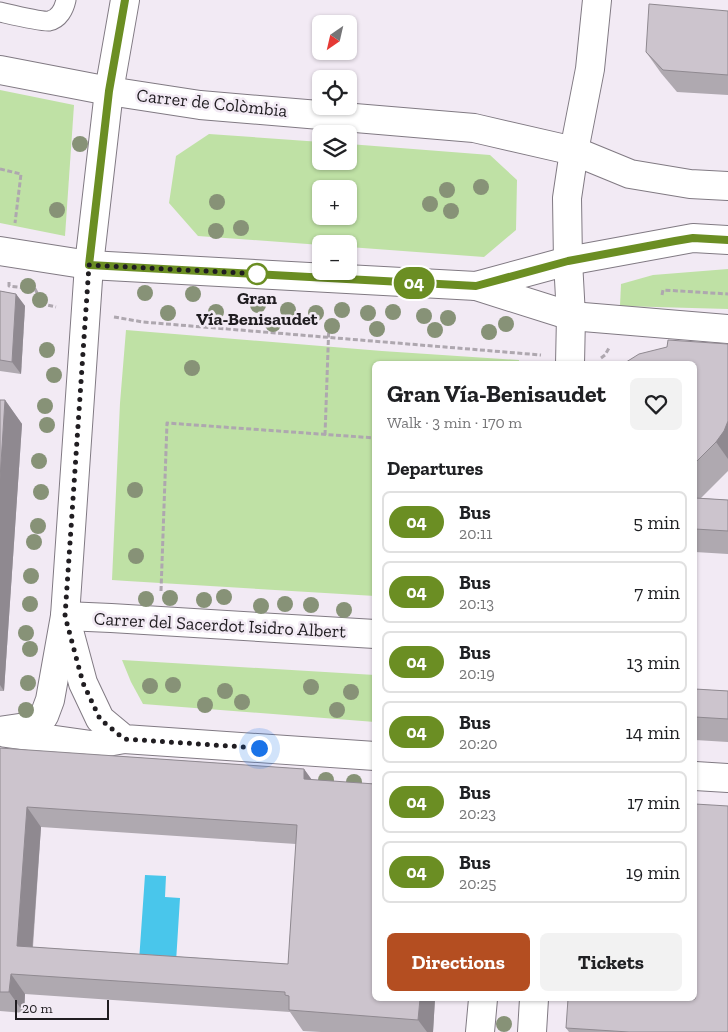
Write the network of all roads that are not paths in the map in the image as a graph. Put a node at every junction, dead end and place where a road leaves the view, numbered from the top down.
1 (66, 0) edge
2 (125, 0) edge
3 (597, 0) edge
4 (0, 12) edge
5 (0, 70) edge
6 (109, 91) junction
7 (574, 151) junction
8 (728, 186) edge
9 (728, 240) edge
10 (6, 252) edge
11 (568, 261) junction
12 (89, 265) junction
13 (476, 286) junction
14 (571, 316) junction
15 (728, 329) edge
16 (570, 361) edge
17 (65, 616) junction
18 (372, 634) edge
19 (0, 732) edge
20 (124, 739) junction
21 (372, 756) edge
22 (697, 776) edge
23 (728, 778) edge
24 (482, 1001) edge
25 (534, 1001) edge
26 (480, 1032) edge
27 (532, 1032) edge

1 - 4 lane
2 - 6 street
3 - 7 street
5 - 6 street, Carrer de Colòmbia
6 - 7 street, Carrer de Colòmbia
6 - 12 street
7 - 8 street, Carrer de Colòmbia
7 - 11 street
9 - 11 street
10 - 12 street
11 - 13 street
11 - 14 street
12 - 13 street
12 - 17 street
13 - 14 street
14 - 15 street
14 - 16 street
17 - 18 street, Carrer del Sacerdot Isidro Albert
17 - 19 street
17 - 20 street
19 - 20 street
20 - 21 street
22 - 23 street
24 - 26 street
25 - 27 street

